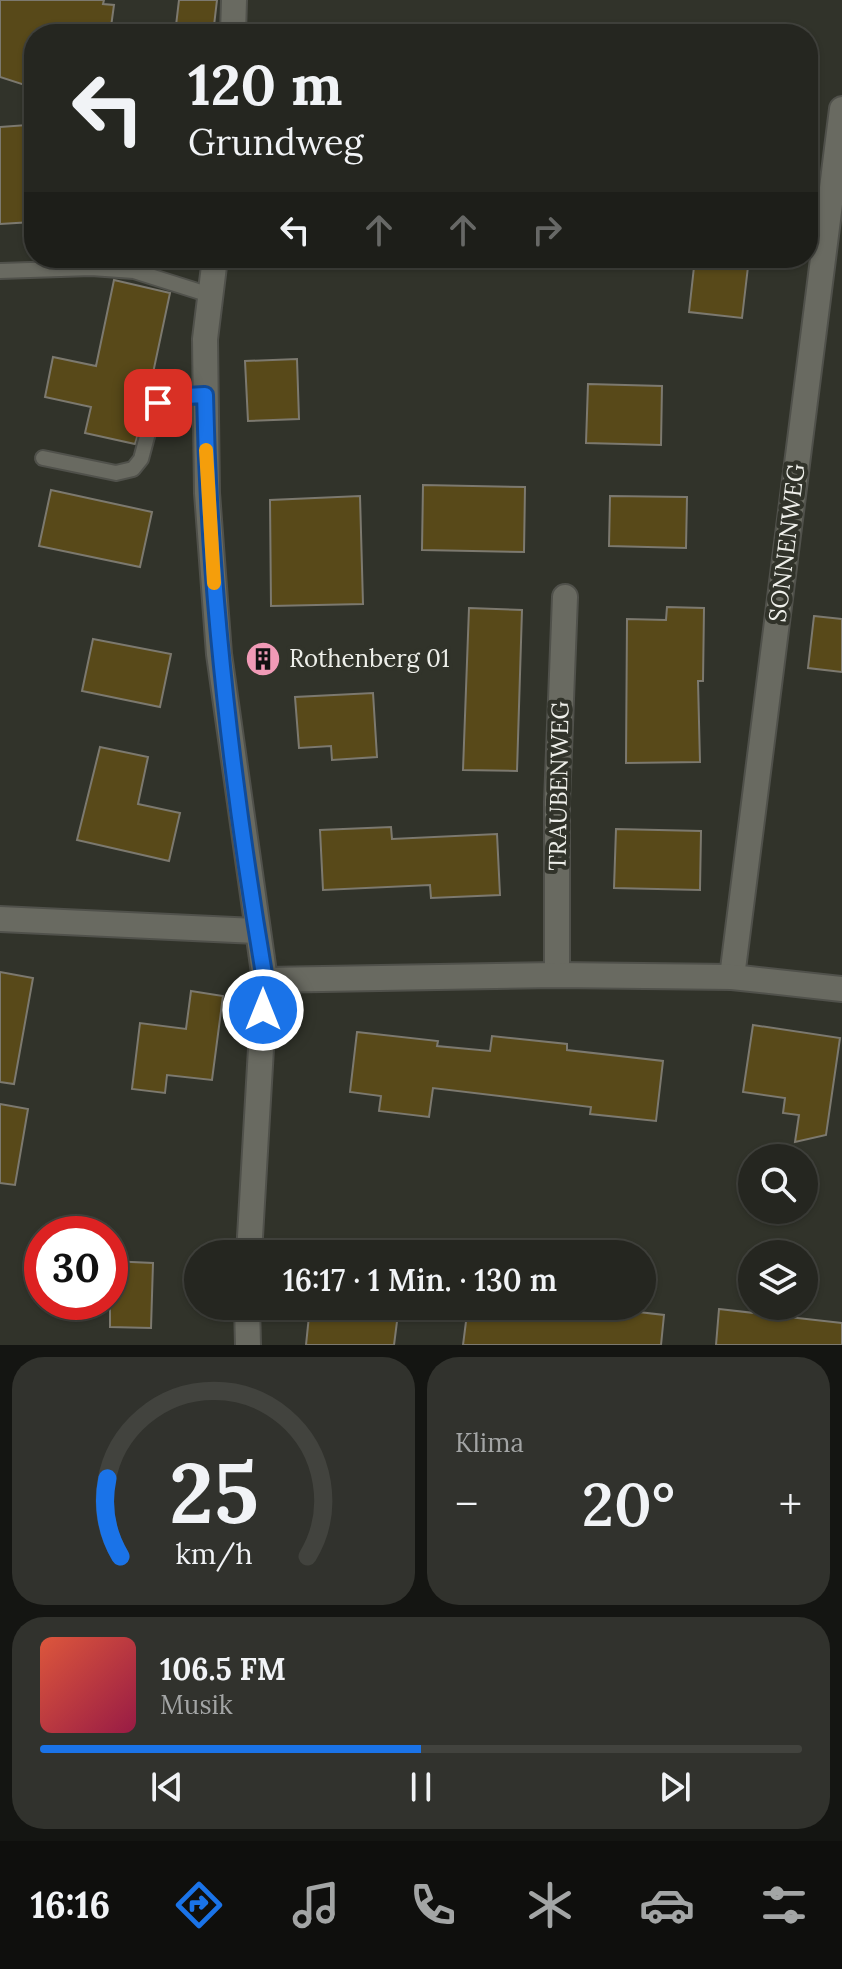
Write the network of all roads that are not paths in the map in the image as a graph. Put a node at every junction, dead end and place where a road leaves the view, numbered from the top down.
1 (234, 0) edge
2 (233, 24) edge
3 (842, 109) edge
4 (214, 268) edge
5 (0, 271) edge
6 (210, 295) junction
7 (205, 395) junction
8 (43, 458) dead end
9 (565, 597) dead end
10 (0, 919) edge
11 (257, 931) junction
12 (557, 975) junction
13 (732, 977) junction
14 (265, 980) junction
15 (842, 989) edge
16 (250, 1240) edge
17 (247, 1320) edge
18 (248, 1345) edge

1 - 2 street
3 - 13 street, SONNENWEG
4 - 6 street
5 - 6 lane
6 - 7 street
7 - 8 lane
7 - 11 street
9 - 12 street, TRAUBENWEG
10 - 11 street
11 - 14 street
12 - 13 street
12 - 14 street
13 - 15 street
14 - 16 street
17 - 18 street

